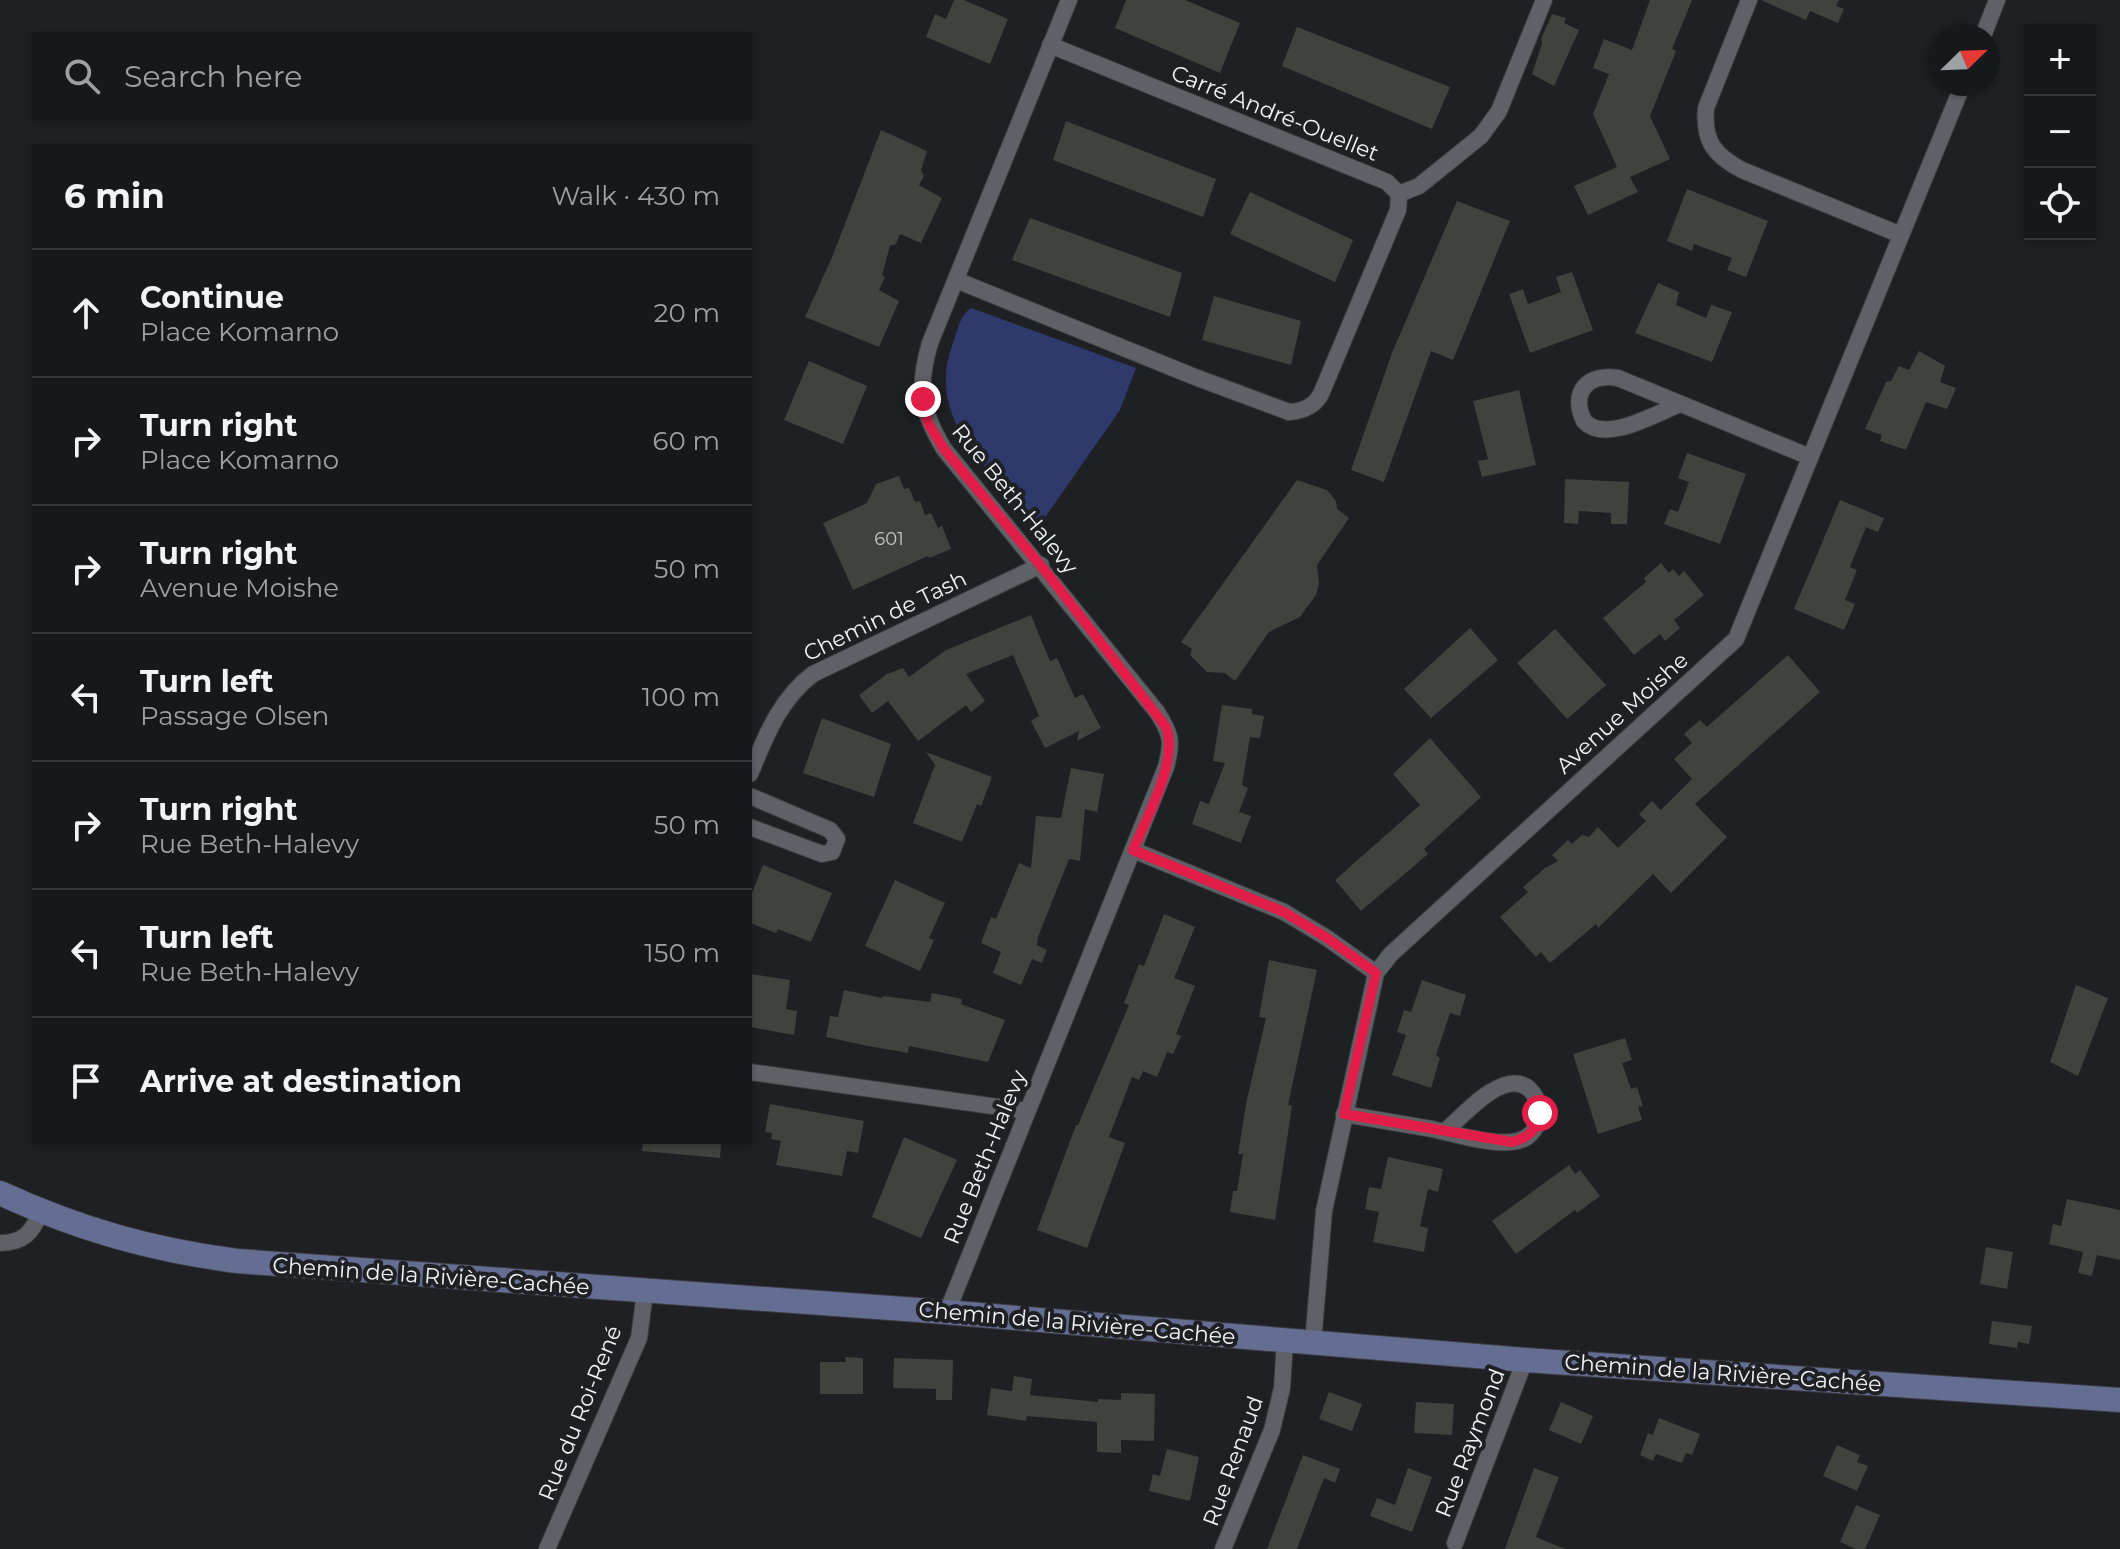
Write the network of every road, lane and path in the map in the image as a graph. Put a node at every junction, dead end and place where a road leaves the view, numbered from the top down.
1 (1069, 0) edge
2 (1544, 0) edge
3 (1749, 0) edge
4 (1997, 0) edge
5 (1988, 24) edge
6 (1050, 45) junction
7 (1958, 96) edge
8 (1399, 194) junction
9 (1901, 235) junction
10 (956, 280) junction
11 (1680, 404) junction
12 (1810, 457) junction
13 (1041, 565) junction
14 (752, 770) edge
15 (752, 797) edge
16 (752, 828) edge
17 (1133, 850) junction
18 (1376, 973) junction
19 (752, 1072) edge
20 (1027, 1111) junction
21 (1344, 1114) junction
22 (1444, 1132) junction
23 (0, 1193) edge
24 (41, 1212) junction
25 (0, 1243) edge
26 (645, 1292) junction
27 (947, 1312) junction
28 (1285, 1341) junction
29 (1313, 1343) junction
30 (1525, 1360) junction
31 (2120, 1400) edge
32 (1455, 1543) dead end
33 (547, 1549) edge
34 (1223, 1549) edge

1 - 6 street, Rue Beth-Halevy
2 - 8 street
3 - 9 street
4 - 5 street
6 - 8 street, Carré André-Ouellet
6 - 10 street, Rue Beth-Halevy
7 - 9 street, Avenue Moishe
8 - 10 street
9 - 12 street, Avenue Moishe
10 - 13 street, Rue Beth-Halevy
11 - 11 street
11 - 12 street
12 - 18 street, Avenue Moishe
13 - 14 street, Chemin de Tash
13 - 17 street, Rue Beth-Halevy
15 - 16 street
17 - 18 street
17 - 20 street, Rue Beth-Halevy
18 - 21 street, Avenue Moishe
19 - 20 street
20 - 27 street, Rue Beth-Halevy
21 - 22 street
21 - 29 street, Avenue Moishe
22 - 22 street
23 - 24 street, Chemin de la Rivière-Cachée
24 - 25 street
24 - 26 street, Chemin de la Rivière-Cachée
26 - 27 street, Chemin de la Rivière-Cachée
26 - 33 street, Rue du Roi-René
27 - 28 street, Chemin de la Rivière-Cachée
28 - 29 street, Chemin de la Rivière-Cachée
28 - 34 street, Rue Renaud
29 - 30 street, Chemin de la Rivière-Cachée
30 - 31 street, Chemin de la Rivière-Cachée
30 - 32 street, Rue Raymond

